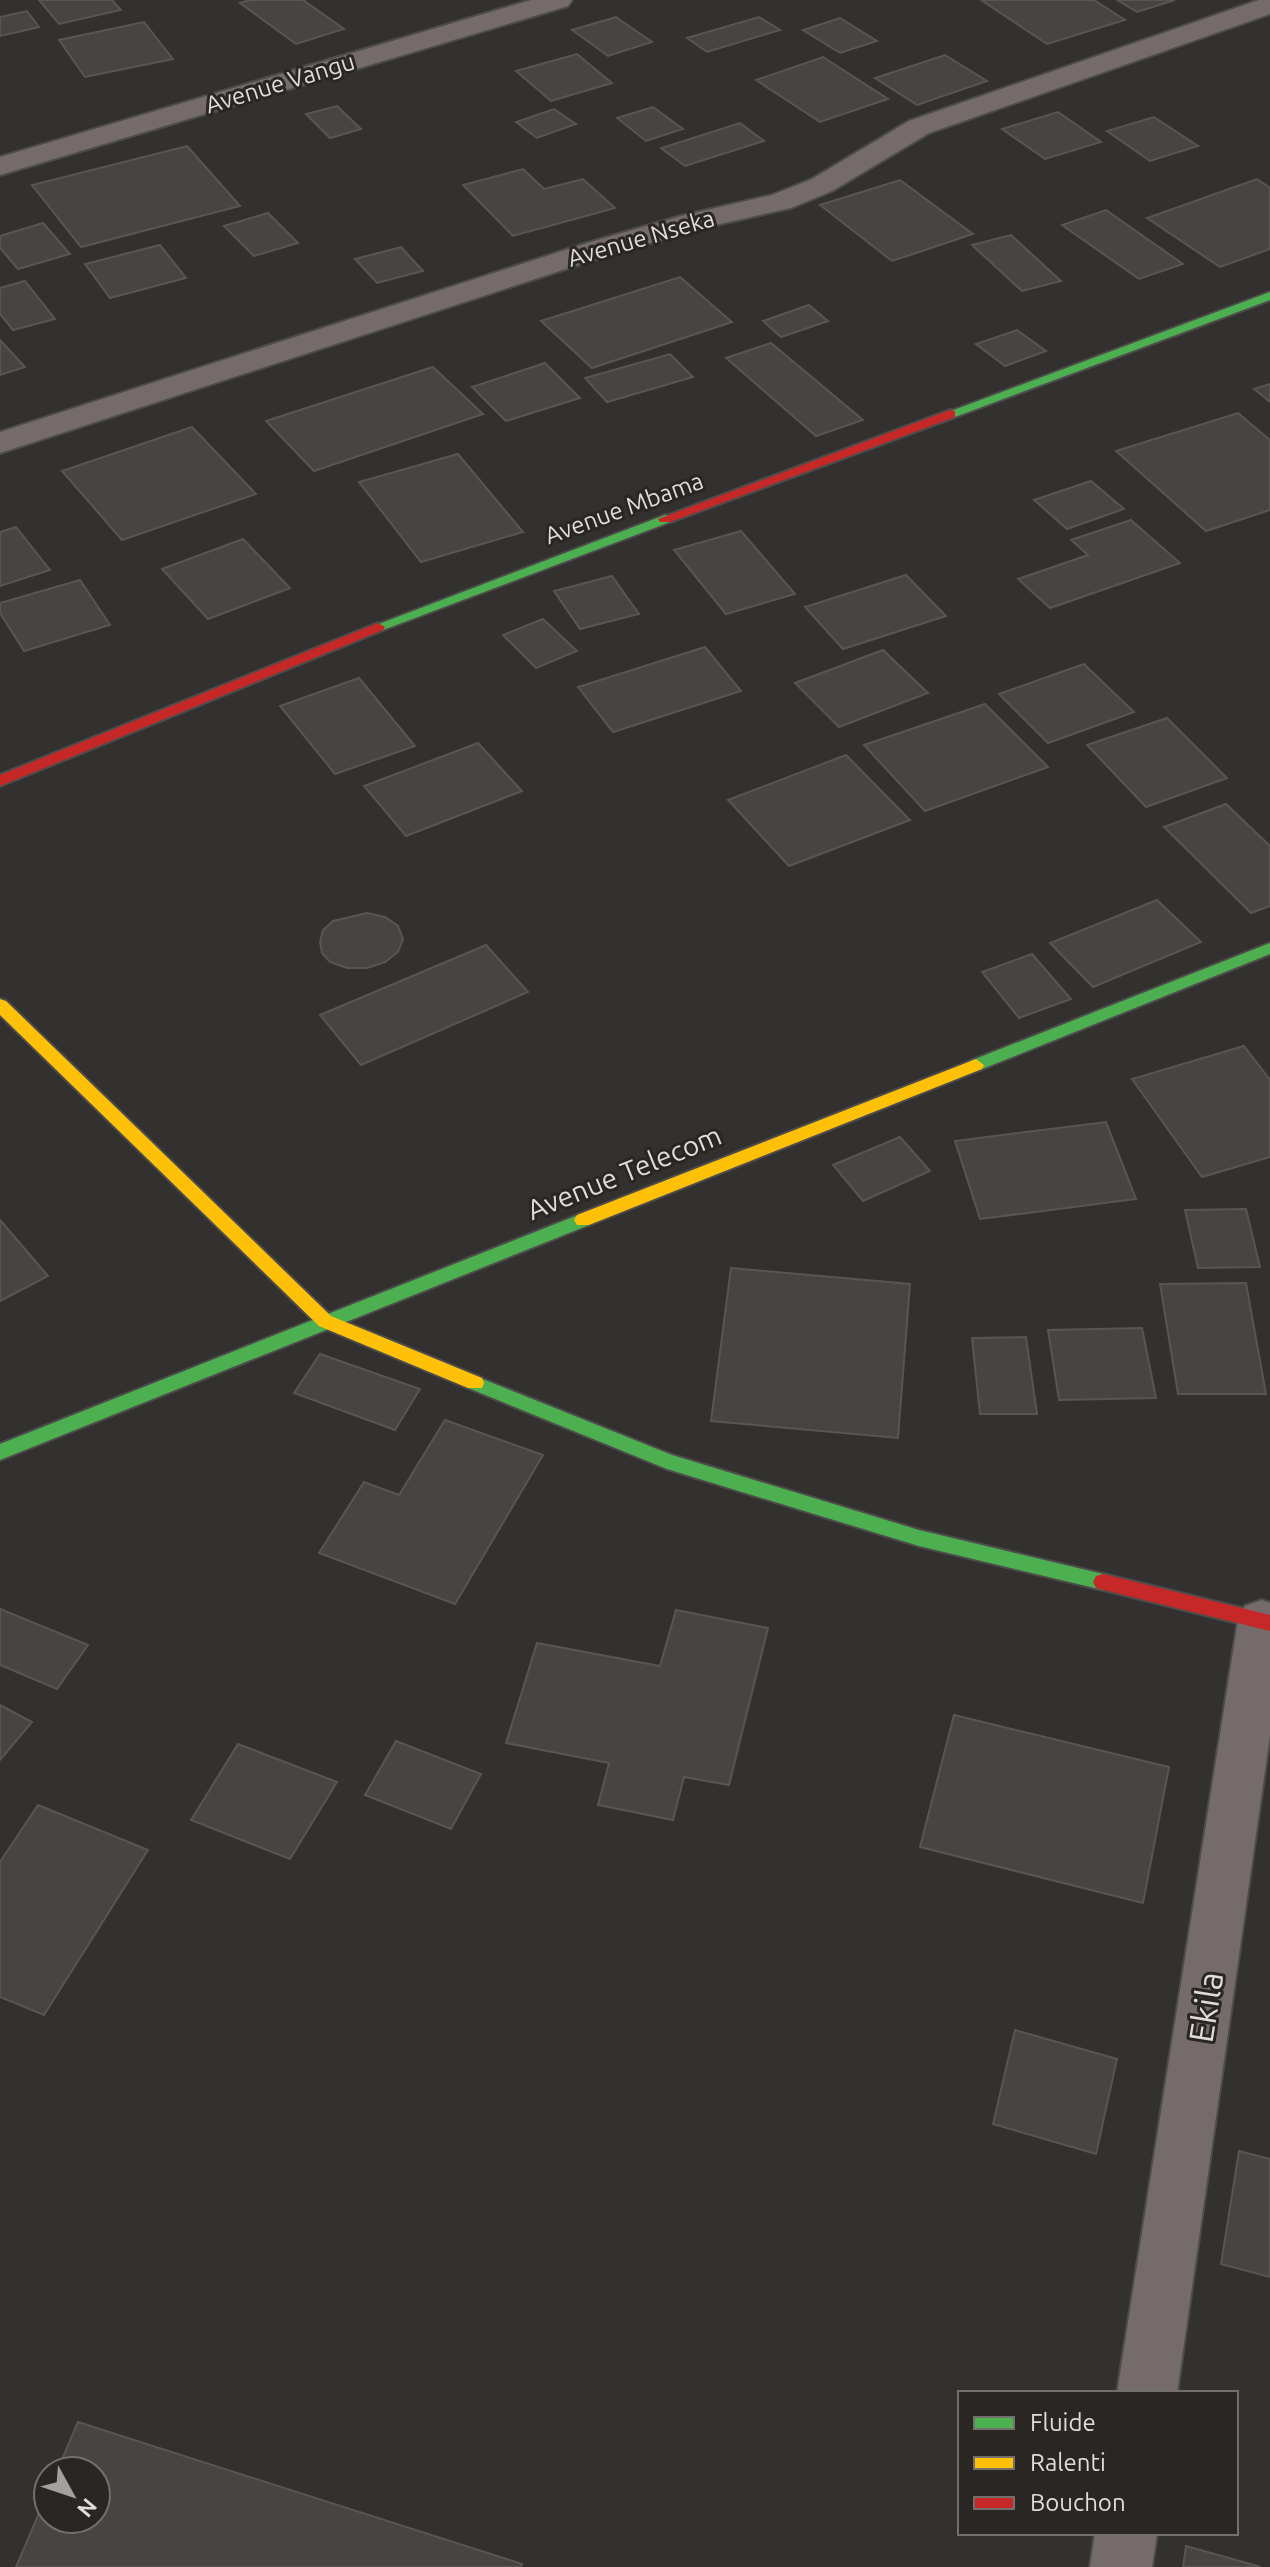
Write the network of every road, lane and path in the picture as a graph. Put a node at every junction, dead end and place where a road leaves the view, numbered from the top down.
1 (559, 0) edge
2 (1270, 5) edge
3 (0, 166) edge
4 (1270, 296) edge
5 (0, 443) edge
6 (0, 781) edge
7 (1270, 948) edge
8 (0, 1005) edge
9 (325, 1321) junction
10 (0, 1452) edge
11 (1266, 1621) edge
12 (1147, 2391) edge
13 (1126, 2535) edge
14 (1121, 2567) edge

1 - 3 street, Avenue Vangu
2 - 5 street, Avenue Nseka
4 - 6 street, Avenue Mbama
7 - 9 street, Avenue Telecom
8 - 9 street
9 - 10 street, Avenue Telecom
9 - 11 street
11 - 12 street, Ekila
13 - 14 street

